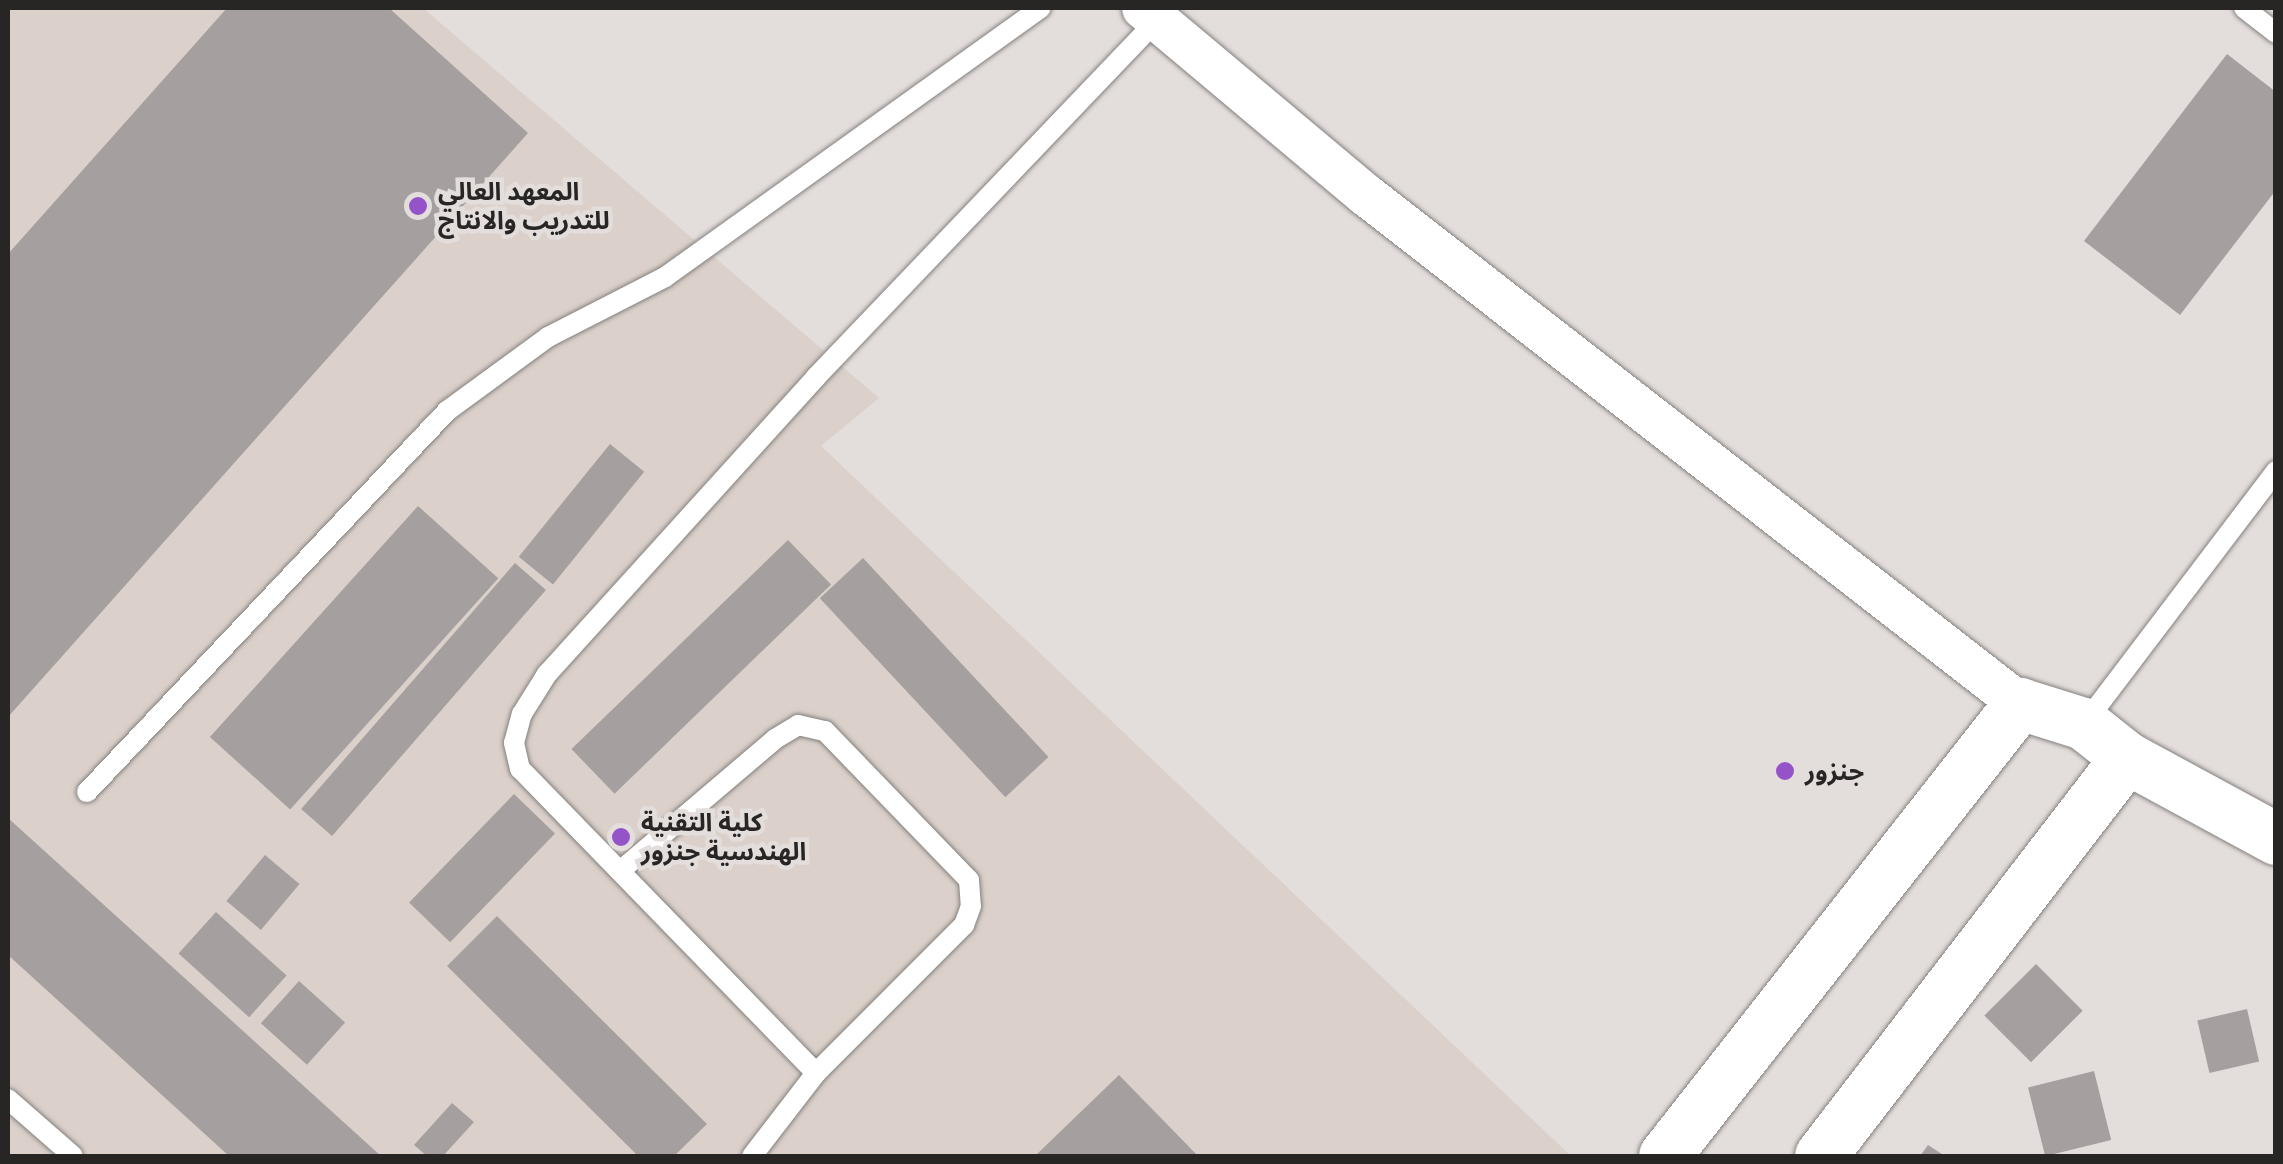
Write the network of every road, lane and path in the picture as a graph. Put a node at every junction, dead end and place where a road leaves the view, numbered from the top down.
1 (1041, 8) edge
2 (2244, 8) edge
3 (1150, 14) edge
4 (2276, 33) edge
5 (2276, 471) edge
6 (2020, 704) junction
7 (2084, 724) junction
8 (2127, 758) junction
9 (88, 792) dead end
10 (2276, 839) edge
11 (620, 871) junction
12 (816, 1073) junction
13 (8, 1100) edge
14 (74, 1156) edge
15 (752, 1156) edge
16 (1665, 1156) edge
17 (1821, 1156) edge

1 - 9 lane
2 - 4 lane
3 - 6 street
3 - 11 lane
5 - 7 lane
6 - 7 street
6 - 16 street
7 - 8 street
8 - 10 street
8 - 17 street
11 - 12 lane
11 - 12 lane
12 - 15 lane
13 - 14 lane

